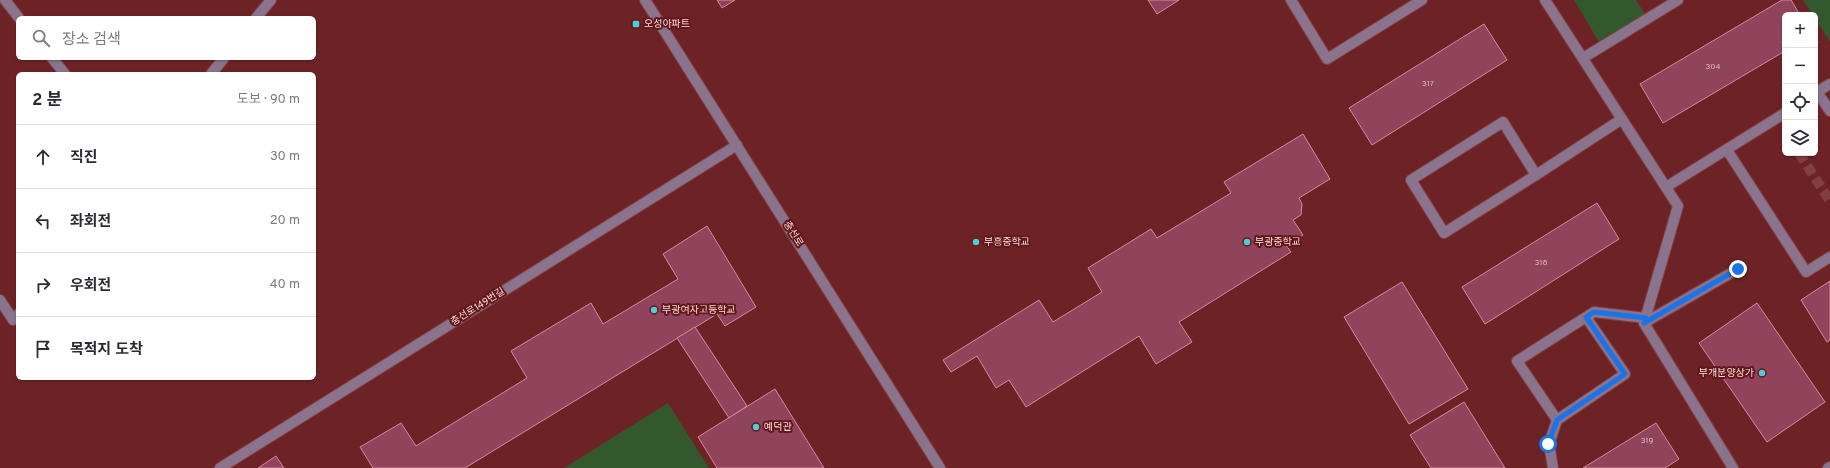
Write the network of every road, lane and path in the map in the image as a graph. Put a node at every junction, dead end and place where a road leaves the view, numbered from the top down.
1 (5, 0) edge
2 (271, 0) edge
3 (645, 0) edge
4 (1291, 0) edge
5 (1422, 0) edge
6 (1545, 0) edge
7 (1674, 1) edge
8 (17, 16) edge
9 (258, 16) edge
10 (1583, 58) junction
11 (54, 60) edge
12 (222, 60) edge
13 (63, 72) edge
14 (213, 72) edge
15 (1830, 84) edge
16 (1818, 91) edge
17 (1818, 95) edge
18 (1830, 111) edge
19 (1782, 115) edge
20 (1622, 119) junction
21 (737, 145) junction
22 (1726, 150) junction
23 (1536, 174) junction
24 (1666, 187) junction
25 (1830, 257) edge
26 (1738, 269) dead end
27 (0, 300) edge
28 (15, 317) edge
29 (1586, 317) junction
30 (1645, 320) junction
31 (1557, 420) junction
32 (220, 468) edge
33 (940, 468) edge
34 (1553, 468) edge
35 (1733, 468) edge

1 - 8 street
2 - 9 street
3 - 21 street, 충선로
4 - 5 street
6 - 10 street
7 - 10 street
10 - 20 street
11 - 13 street
12 - 14 street
15 - 16 street
17 - 18 street
19 - 22 street
20 - 23 street
20 - 24 street
21 - 32 street, 충선로149번길
21 - 33 street, 충선로
22 - 24 street
22 - 25 street
23 - 23 street
24 - 30 street
26 - 30 street
27 - 28 street
29 - 30 street
29 - 31 street
29 - 31 street
30 - 35 street
31 - 34 street

